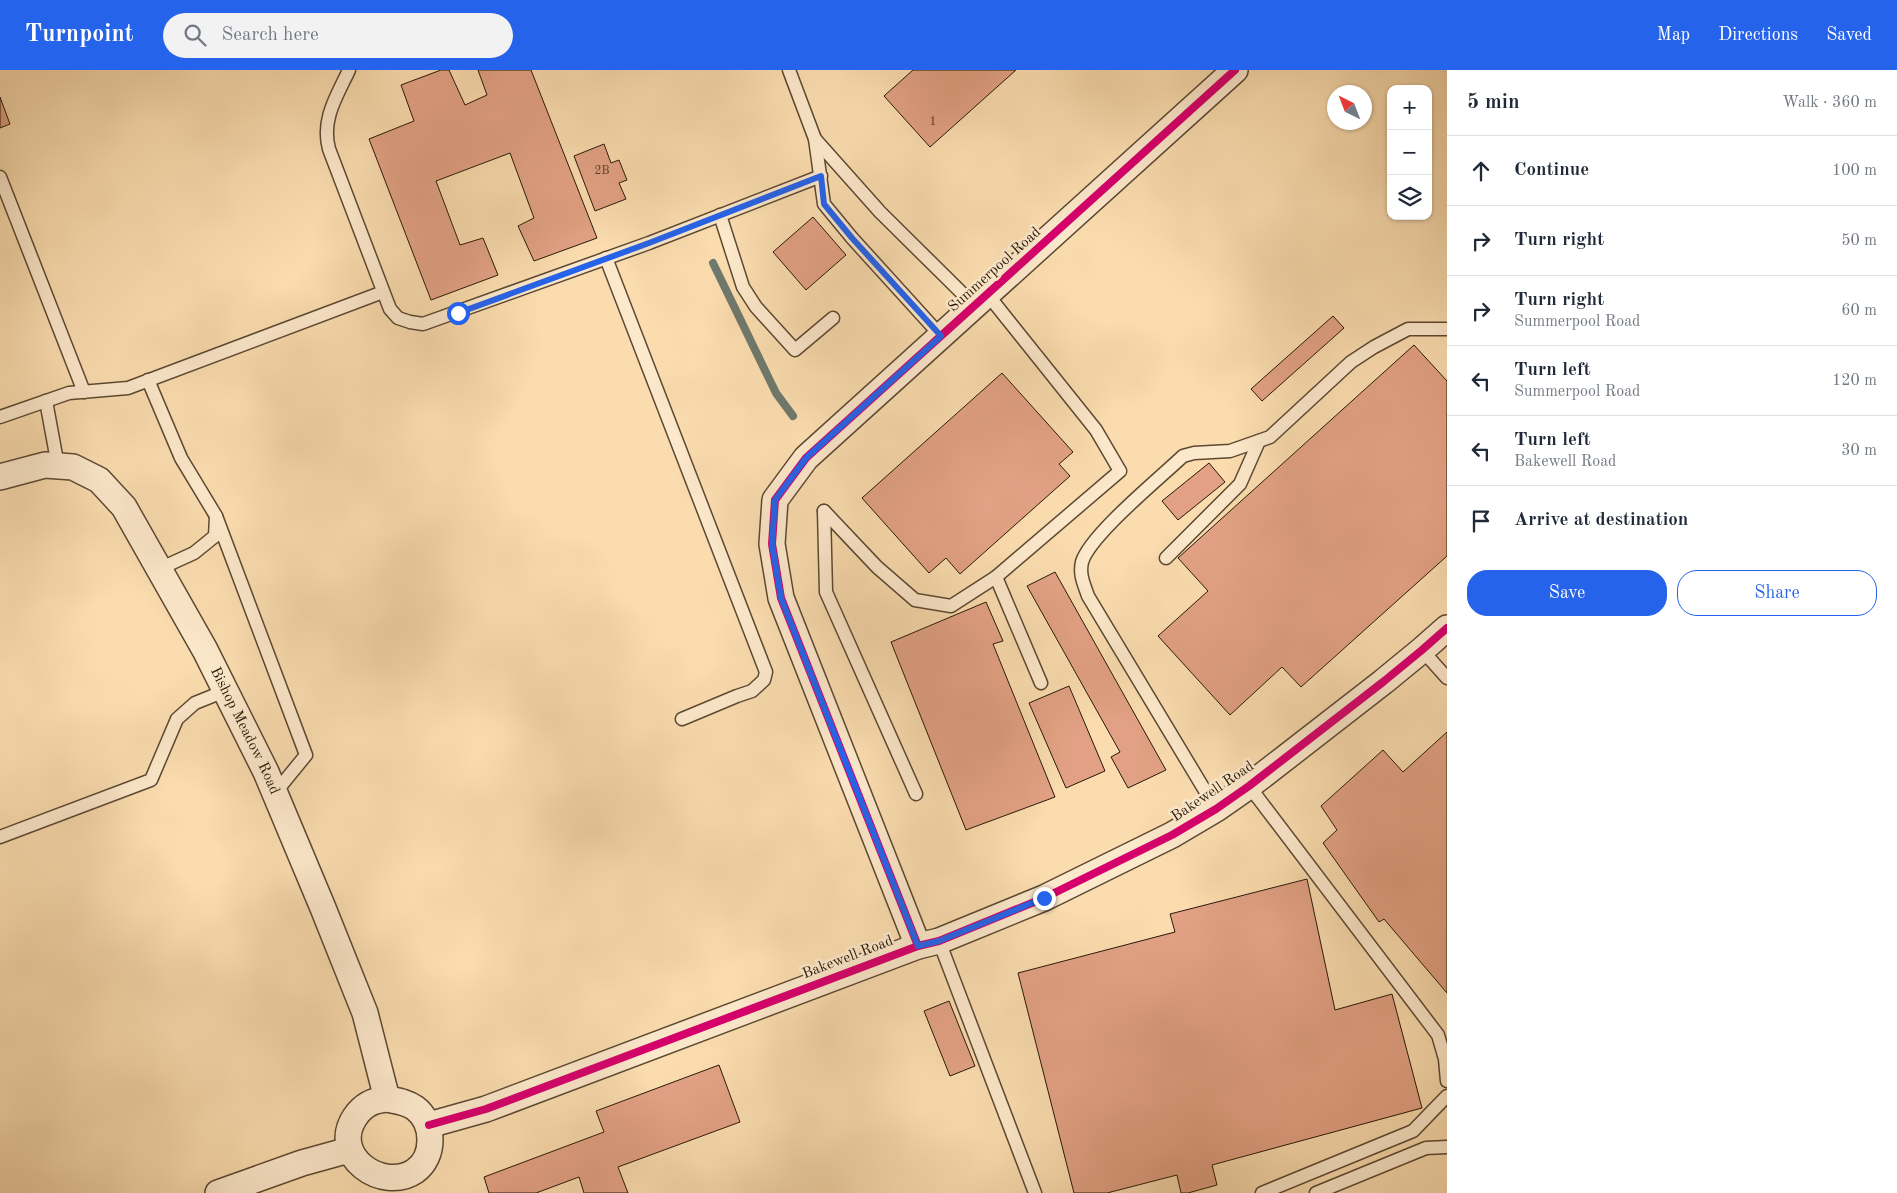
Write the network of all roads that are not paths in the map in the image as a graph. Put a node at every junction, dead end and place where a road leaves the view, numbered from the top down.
1 (349, 70) edge
2 (789, 70) edge
3 (1235, 70) edge
4 (815, 139) junction
5 (821, 176) junction
6 (0, 177) edge
7 (720, 215) junction
8 (606, 258) junction
9 (383, 292) junction
10 (982, 301) junction
11 (833, 318) dead end
12 (1447, 329) edge
13 (941, 336) junction
14 (148, 380) junction
15 (84, 392) junction
16 (46, 401) junction
17 (0, 417) edge
18 (1259, 441) junction
19 (58, 466) junction
20 (0, 477) edge
21 (216, 516) junction
22 (1166, 558) dead end
23 (159, 569) junction
24 (996, 577) junction
25 (1447, 628) edge
26 (1422, 650) junction
27 (1447, 678) edge
28 (1040, 683) dead end
29 (225, 691) junction
30 (682, 719) dead end
31 (1249, 786) junction
32 (275, 793) junction
33 (916, 794) dead end
34 (1216, 809) junction
35 (0, 837) edge
36 (928, 944) junction
37 (1447, 1080) edge
38 (1447, 1096) edge
39 (387, 1099) junction
40 (428, 1125) junction
41 (1447, 1147) edge
42 (349, 1150) junction
43 (415, 1184) edge
44 (218, 1193) edge
45 (1035, 1193) edge
46 (1262, 1193) edge
47 (1316, 1193) edge

1 - 9 lane
2 - 4 lane
3 - 10 street, Summerpool Road
4 - 5 lane
4 - 10 lane
5 - 7 lane
5 - 13 lane
6 - 15 lane
7 - 8 lane
7 - 11 lane
8 - 9 lane
8 - 30 lane
9 - 14 lane
10 - 13 street, Summerpool Road
10 - 24 lane
12 - 18 lane
13 - 36 street, Summerpool Road
14 - 15 lane
14 - 21 lane
15 - 16 lane
16 - 17 lane
16 - 19 lane
18 - 22 lane
18 - 34 lane
19 - 20 street, Bishop Meadow Road
19 - 23 street, Bishop Meadow Road
21 - 23 lane
21 - 32 lane
23 - 29 street, Bishop Meadow Road
24 - 28 lane
24 - 33 lane
25 - 26 street, Bakewell Road
26 - 27 lane
26 - 31 street, Bakewell Road
29 - 32 street, Bishop Meadow Road
29 - 35 lane
31 - 34 street, Bakewell Road
31 - 37 lane
32 - 39 street, Bishop Meadow Road
34 - 36 street, Bakewell Road
36 - 40 street, Bakewell Road
36 - 45 lane
38 - 46 lane
39 - 40 street
39 - 42 street
40 - 43 street
41 - 47 lane
42 - 43 street
42 - 44 street

